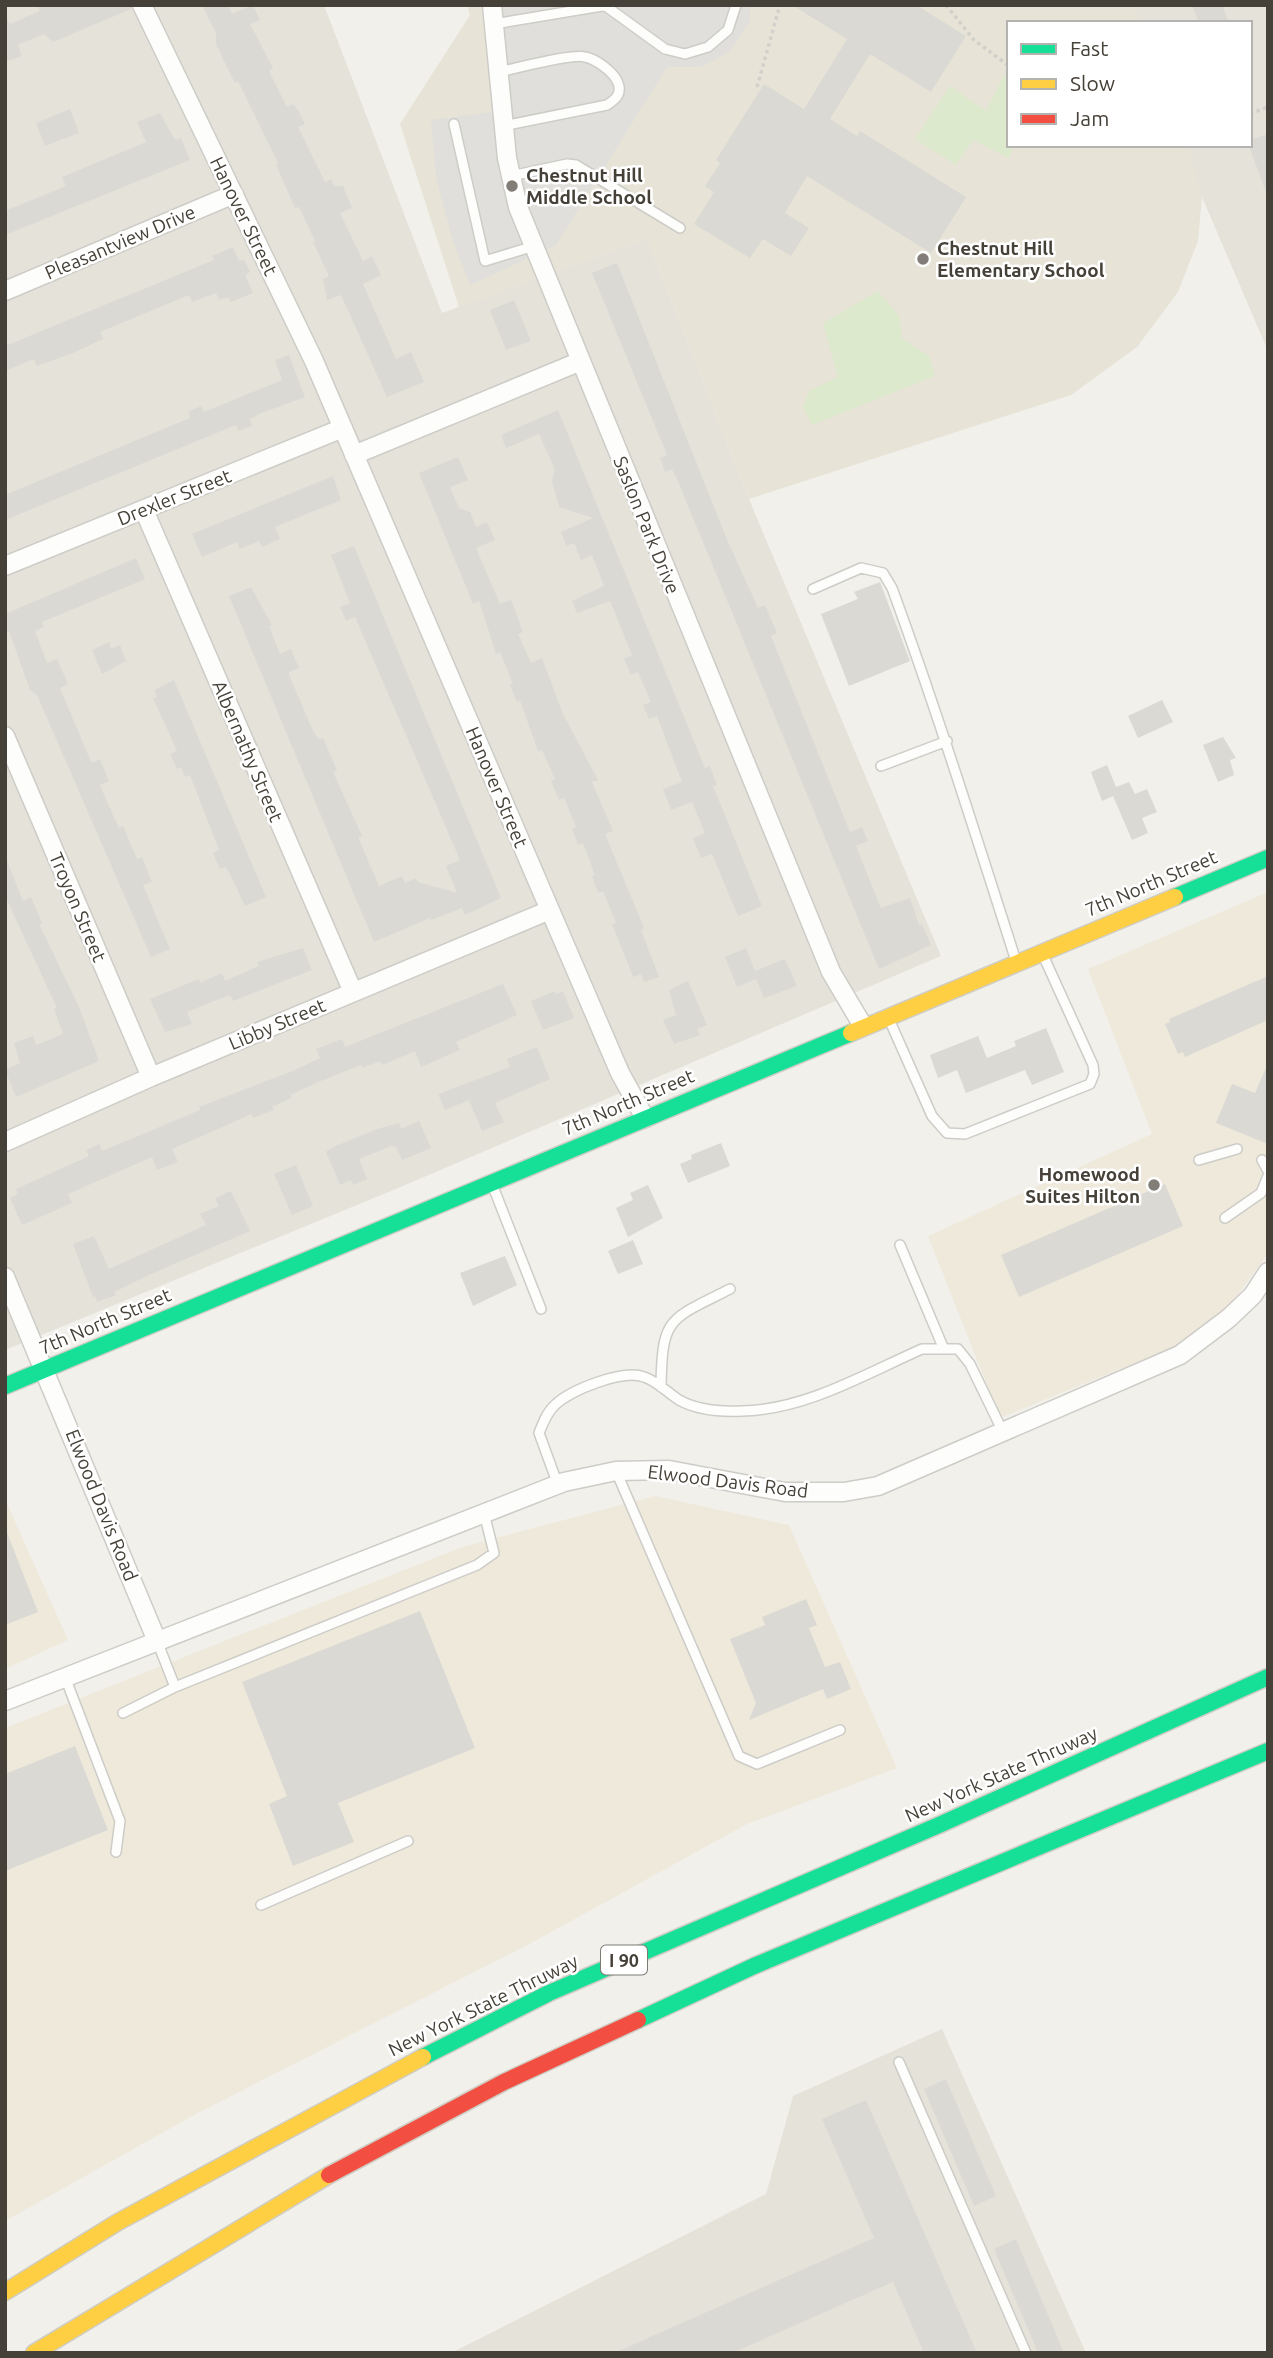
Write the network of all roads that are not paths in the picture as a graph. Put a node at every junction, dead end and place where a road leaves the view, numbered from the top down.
1 (142, 5) edge
2 (492, 5) edge
3 (736, 5) edge
4 (608, 6) edge
5 (494, 24) junction
6 (498, 72) junction
7 (454, 124) dead end
8 (503, 125) junction
9 (511, 176) junction
10 (234, 194) junction
11 (680, 228) dead end
12 (534, 246) junction
13 (5, 291) edge
14 (580, 361) junction
15 (343, 428) junction
16 (354, 454) junction
17 (144, 510) junction
18 (5, 566) edge
19 (813, 589) dead end
20 (5, 736) edge
21 (947, 741) junction
22 (881, 766) dead end
23 (1268, 858) edge
24 (550, 910) junction
25 (1041, 952) junction
26 (1017, 962) junction
27 (354, 992) junction
28 (888, 1016) junction
29 (863, 1026) junction
30 (151, 1077) junction
31 (645, 1118) junction
32 (5, 1142) edge
33 (1237, 1149) dead end
34 (1199, 1160) dead end
35 (1262, 1160) dead end
36 (1268, 1174) edge
37 (491, 1182) junction
38 (1225, 1218) dead end
39 (900, 1245) dead end
40 (1268, 1272) edge
41 (5, 1276) edge
42 (730, 1289) dead end
43 (541, 1309) dead end
44 (943, 1347) junction
45 (46, 1369) junction
46 (5, 1386) edge
47 (661, 1387) junction
48 (1003, 1432) junction
49 (616, 1471) junction
50 (558, 1485) junction
51 (484, 1513) junction
52 (157, 1641) junction
53 (65, 1677) junction
54 (1268, 1677) edge
55 (175, 1687) junction
56 (5, 1701) edge
57 (123, 1713) dead end
58 (839, 1730) dead end
59 (1268, 1751) edge
60 (408, 1841) dead end
61 (116, 1852) dead end
62 (261, 1905) dead end
63 (899, 2062) dead end
64 (5, 2292) edge
65 (34, 2353) edge
66 (1026, 2353) edge

1 - 10 street, Hanover Street
2 - 5 street, Saslon Park Drive
3 - 4 lane
4 - 5 lane
5 - 6 street, Saslon Park Drive
6 - 8 street, Saslon Park Drive
6 - 8 lane
7 - 12 lane
8 - 9 street, Saslon Park Drive
9 - 11 lane
9 - 12 street, Saslon Park Drive
10 - 13 street, Pleasantview Drive
10 - 15 street, Hanover Street
12 - 14 street, Saslon Park Drive
14 - 16 street
14 - 29 street, Saslon Park Drive
15 - 16 street, Hanover Street
15 - 17 street, Drexler Street
16 - 24 street, Hanover Street
17 - 18 street, Drexler Street
17 - 27 street, Albernathy Street
19 - 21 lane
20 - 30 street, Troyon Street
21 - 22 lane
21 - 26 lane
23 - 25 main road, 7th North Street
24 - 27 street, Libby Street
24 - 31 street, Hanover Street
25 - 26 main road, 7th North Street
25 - 28 lane
26 - 28 main road, 7th North Street
27 - 30 street, Libby Street
28 - 29 main road, 7th North Street
29 - 31 main road, 7th North Street
30 - 32 street, Libby Street
31 - 37 main road, 7th North Street
33 - 34 lane
35 - 36 lane
36 - 38 lane
37 - 43 lane
37 - 45 main road, 7th North Street
39 - 44 lane
40 - 48 street, Elwood Davis Road
41 - 45 street, Elwood Davis Road
42 - 47 lane
44 - 47 lane
44 - 48 lane
45 - 46 main road, 7th North Street
45 - 52 street, Elwood Davis Road
47 - 50 lane
48 - 49 street, Elwood Davis Road
49 - 50 street, Elwood Davis Road
49 - 58 lane
50 - 51 street, Elwood Davis Road
51 - 52 street, Elwood Davis Road
51 - 55 lane
52 - 53 street, Elwood Davis Road
52 - 55 lane
53 - 56 street, Elwood Davis Road
53 - 61 lane
54 - 64 main road, New York State Thruway / I 90
55 - 57 lane
59 - 65 main road
60 - 62 lane
63 - 66 lane

